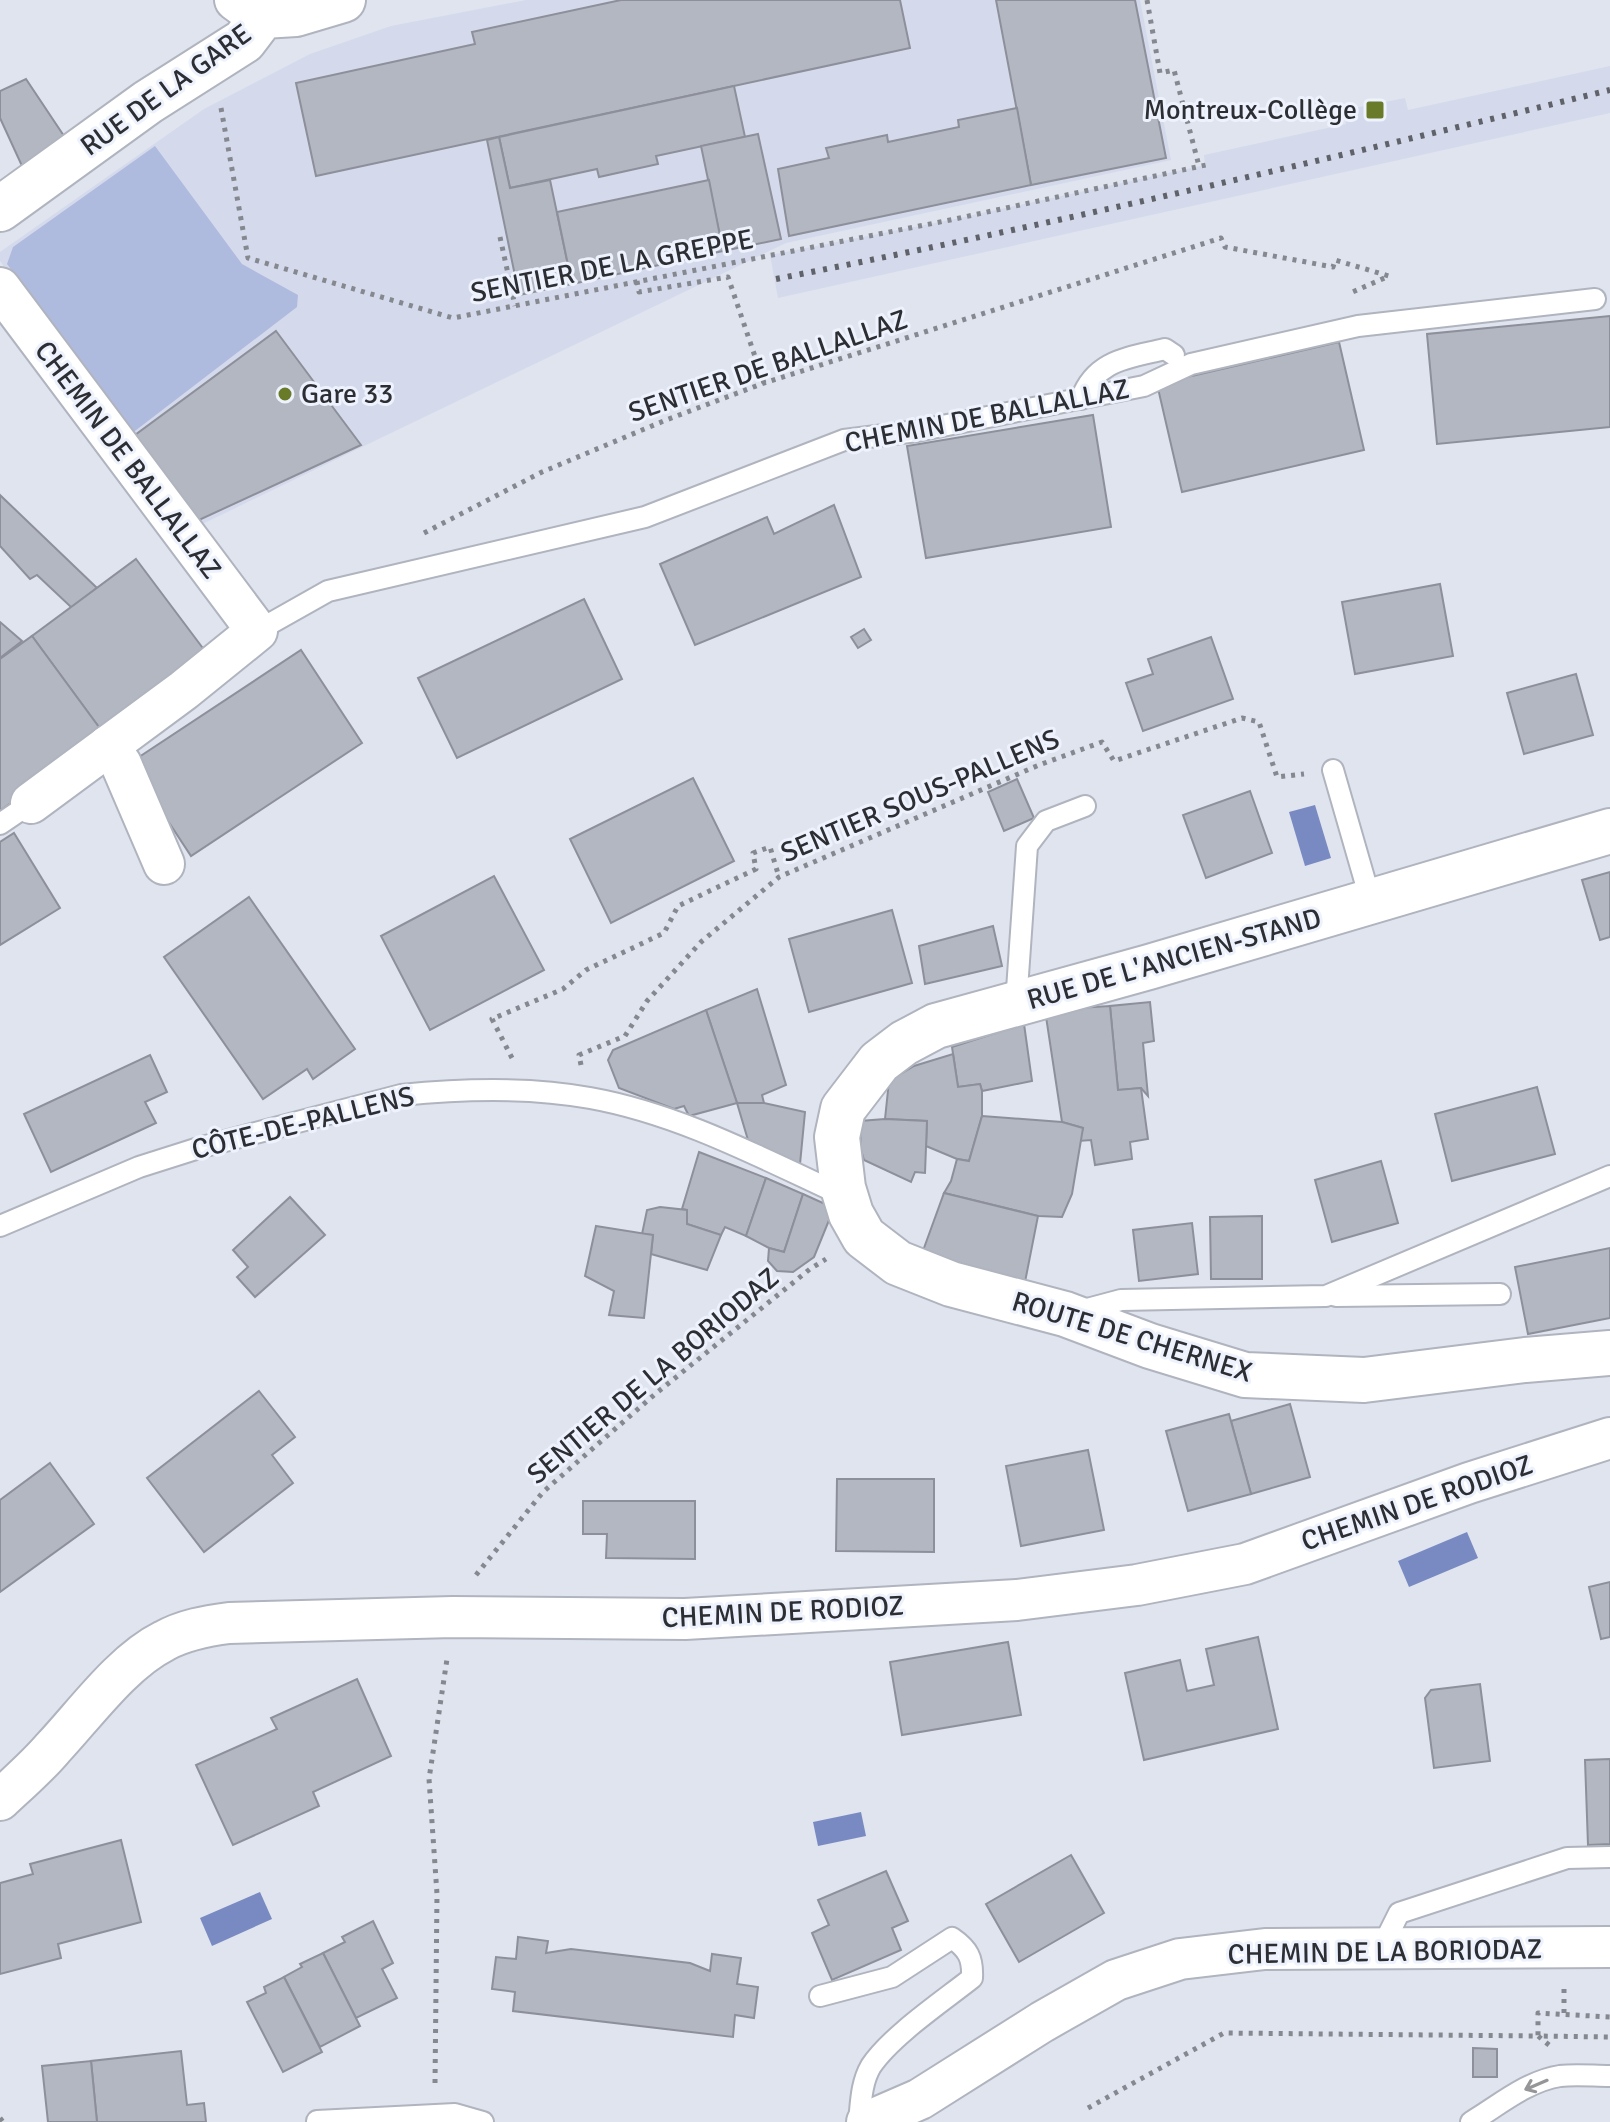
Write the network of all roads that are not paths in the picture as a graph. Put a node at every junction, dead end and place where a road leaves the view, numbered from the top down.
1 (343, 0) edge
2 (249, 8) edge
3 (0, 209) edge
4 (0, 288) edge
5 (1595, 299) dead end
6 (1174, 355) dead end
7 (1081, 399) junction
8 (257, 631) junction
9 (108, 746) junction
10 (1333, 770) road end
11 (1085, 806) dead end
12 (16, 814) edge
13 (1610, 831) edge
14 (164, 864) dead end
15 (1371, 902) junction
16 (1016, 1004) junction
17 (1610, 1176) edge
18 (843, 1188) junction
19 (0, 1226) edge
20 (1500, 1294) dead end
21 (1326, 1296) junction
22 (1065, 1314) junction
23 (1610, 1353) edge
24 (1610, 1438) edge
25 (0, 1800) edge
26 (1610, 1857) edge
27 (1610, 1947) edge
28 (1381, 1949) junction
29 (820, 1996) dead end
30 (1610, 2076) edge
31 (317, 2121) edge
32 (483, 2122) edge
33 (859, 2122) edge
34 (867, 2122) edge
35 (1471, 2122) edge

1 - 2 street, RUE DE LA GARE
2 - 3 street, RUE DE LA GARE
4 - 8 street, CHEMIN DE BALLALLAZ
5 - 7 lane, CHEMIN DE BALLALLAZ
6 - 7 lane
7 - 8 lane, CHEMIN DE BALLALLAZ
8 - 9 street, CHEMIN DE BALLALLAZ
9 - 12 street, CHEMIN DE BALLALLAZ
9 - 14 street
10 - 15 lane
11 - 16 lane
13 - 15 street, RUE DE L'ANCIEN-STAND
15 - 16 street, RUE DE L'ANCIEN-STAND
16 - 18 street, RUE DE L'ANCIEN-STAND
17 - 21 lane
18 - 19 lane, CÔTE-DE-PALLENS
18 - 22 street, ROUTE DE CHERNEX
20 - 21 lane
21 - 22 lane
22 - 23 street, ROUTE DE CHERNEX
24 - 25 street, CHEMIN DE RODIOZ
26 - 28 lane
27 - 28 street, CHEMIN DE LA BORIODAZ
28 - 34 street, CHEMIN DE LA BORIODAZ
29 - 33 lane
30 -> 35 lane
31 - 32 lane

